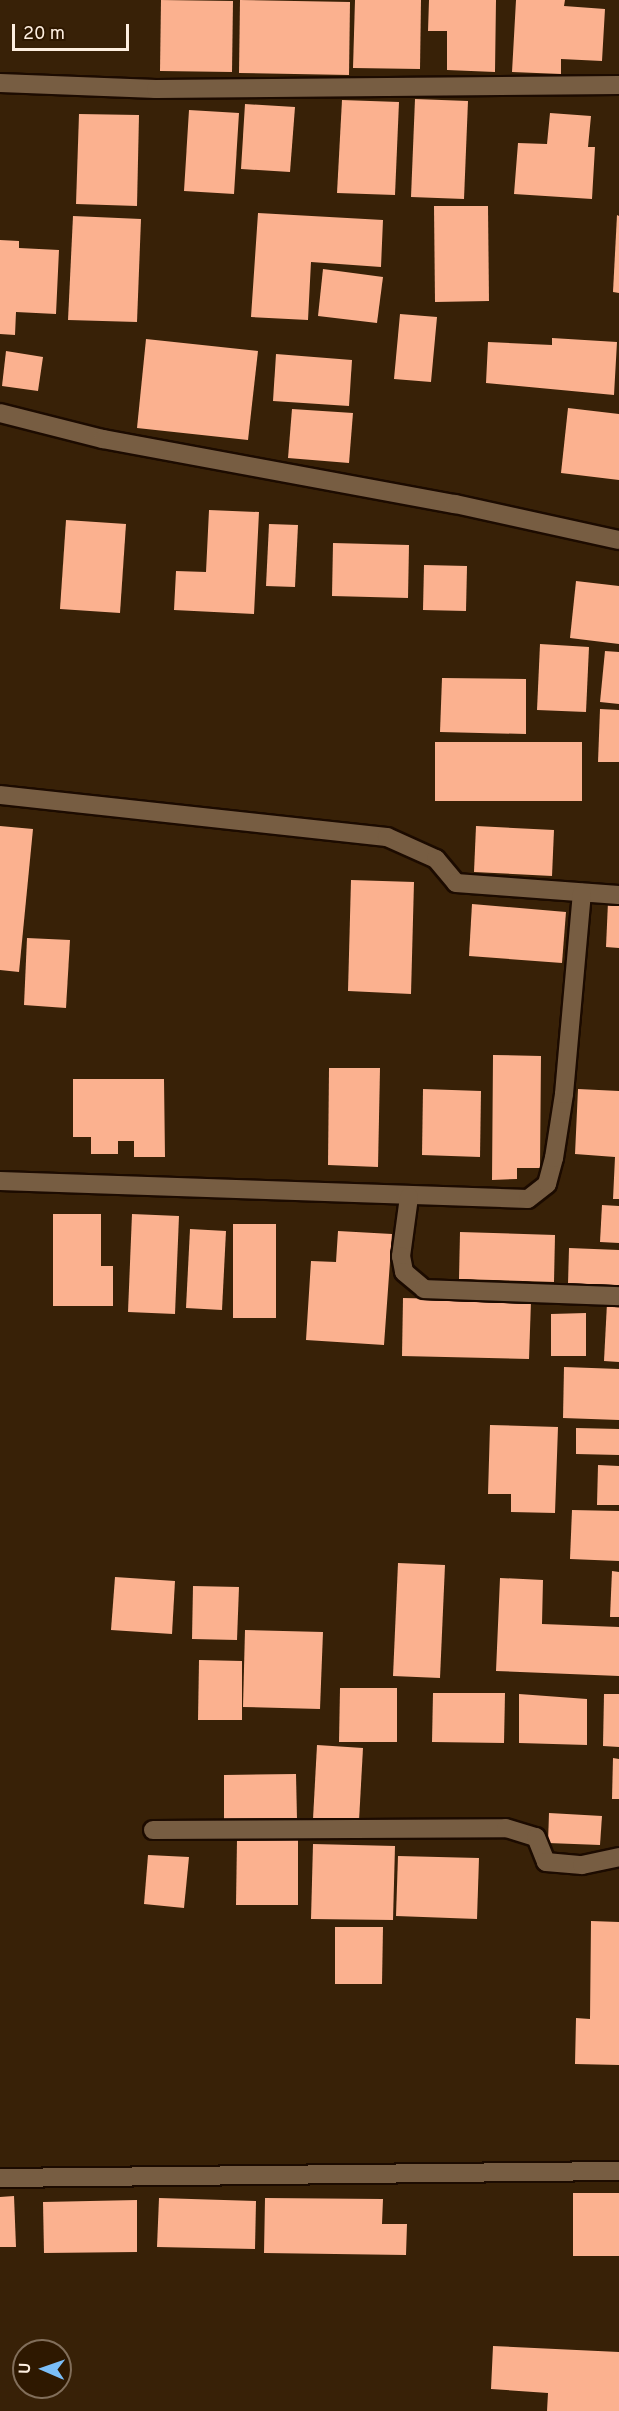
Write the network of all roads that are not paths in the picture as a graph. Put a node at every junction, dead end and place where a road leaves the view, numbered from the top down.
1 (0, 83) edge
2 (619, 85) edge
3 (0, 413) edge
4 (619, 540) edge
5 (0, 795) edge
6 (582, 893) junction
7 (619, 895) edge
8 (0, 1181) edge
9 (409, 1197) junction
10 (619, 1296) edge
11 (153, 1830) dead end
12 (619, 1857) edge
13 (619, 2171) edge
14 (0, 2178) edge

1 - 2 street
3 - 4 street
5 - 6 street
6 - 7 street
6 - 9 street
8 - 9 street
9 - 10 street
11 - 12 street
13 - 14 street

